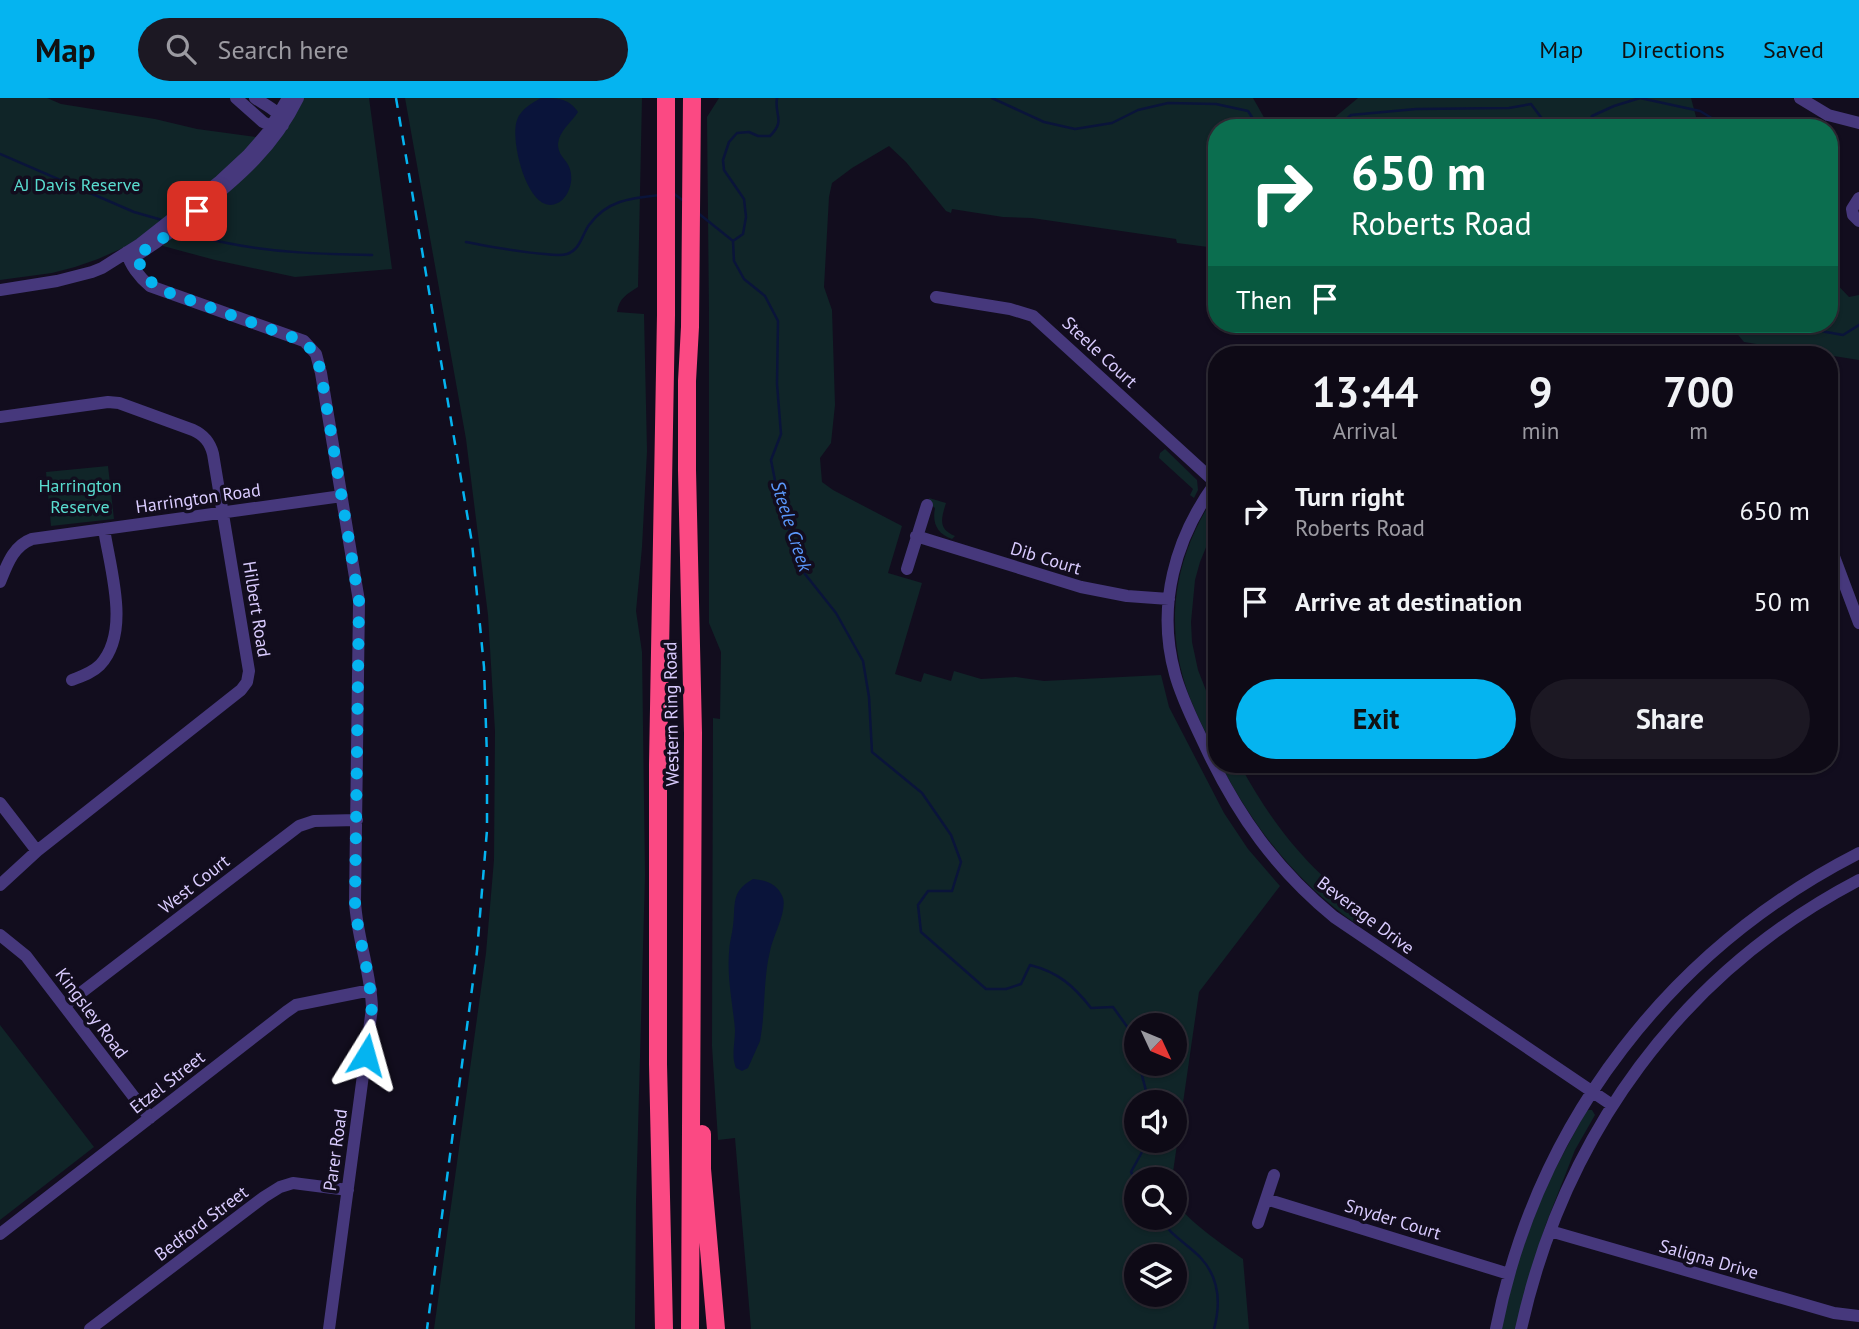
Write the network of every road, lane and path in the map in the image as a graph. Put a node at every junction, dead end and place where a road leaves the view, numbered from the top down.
1 (236, 98) edge
2 (255, 98) edge
3 (288, 98) edge
4 (298, 98) edge
5 (666, 98) edge
6 (1800, 98) edge
7 (692, 102) edge
8 (278, 122) junction
9 (1859, 123) edge
10 (1859, 198) edge
11 (1859, 221) edge
12 (130, 256) junction
13 (0, 290) edge
14 (936, 297) dead end
15 (0, 416) edge
16 (1208, 475) edge
17 (1208, 494) edge
18 (342, 496) junction
19 (927, 505) dead end
20 (224, 512) junction
21 (104, 529) junction
22 (916, 536) junction
23 (1838, 566) edge
24 (907, 569) dead end
25 (0, 582) edge
26 (1169, 600) junction
27 (1858, 619) edge
28 (72, 680) dead end
29 (693, 733) junction
30 (1208, 752) edge
31 (1218, 773) edge
32 (0, 803) edge
33 (356, 820) junction
34 (37, 851) junction
35 (1859, 853) edge
36 (1859, 880) edge
37 (0, 885) edge
38 (0, 935) edge
39 (370, 990) junction
40 (65, 1005) junction
41 (658, 1064) junction
42 (1592, 1092) junction
43 (1612, 1105) junction
44 (150, 1118) junction
45 (1274, 1175) dead end
46 (348, 1190) junction
47 (1266, 1199) junction
48 (1258, 1223) dead end
49 (1549, 1231) junction
50 (0, 1234) edge
51 (1509, 1274) junction
52 (1859, 1316) edge
53 (90, 1329) edge
54 (329, 1329) edge
55 (652, 1329) edge
56 (664, 1329) edge
57 (690, 1329) edge
58 (716, 1329) edge
59 (1496, 1329) edge
60 (1521, 1329) edge

1 - 8 street
2 - 8 street
3 - 8 street
4 - 8 street
5 - 41 highway, Western Ring Road
6 - 9 street
7 - 29 highway, Western Ring Road
8 - 12 street
10 - 11 street
12 - 13 street
12 - 18 street, Parer Road
14 - 16 street, Steele Court
15 - 20 street, Hilbert Road
17 - 26 street, Beverage Drive
18 - 20 street, Harrington Road
18 - 33 street, Parer Road
19 - 22 street
20 - 21 street, Harrington Road
20 - 34 street, Hilbert Road
21 - 25 street, Harrington Road
21 - 28 street
22 - 24 street
22 - 26 street, Dib Court
23 - 27 street
26 - 30 street, Beverage Drive
29 - 57 highway, Western Ring Road
29 - 58 highway
31 - 42 street, Beverage Drive
32 - 34 street
33 - 39 street, Parer Road
33 - 40 street, West Court
34 - 37 street, Hilbert Road
35 - 42 street
36 - 43 street
38 - 40 street, Kingsley Road
39 - 44 street, Etzel Street
39 - 46 street, Parer Road
40 - 44 street, Kingsley Road
41 - 55 highway
41 - 56 highway, Western Ring Road
42 - 43 street, Beverage Drive
42 - 51 street
43 - 49 street
44 - 50 street, Etzel Street
45 - 47 street
46 - 53 street, Bedford Street
46 - 54 street, Parer Road
47 - 48 street
47 - 51 street, Snyder Court
49 - 52 street, Saligna Drive
49 - 60 street
51 - 59 street

